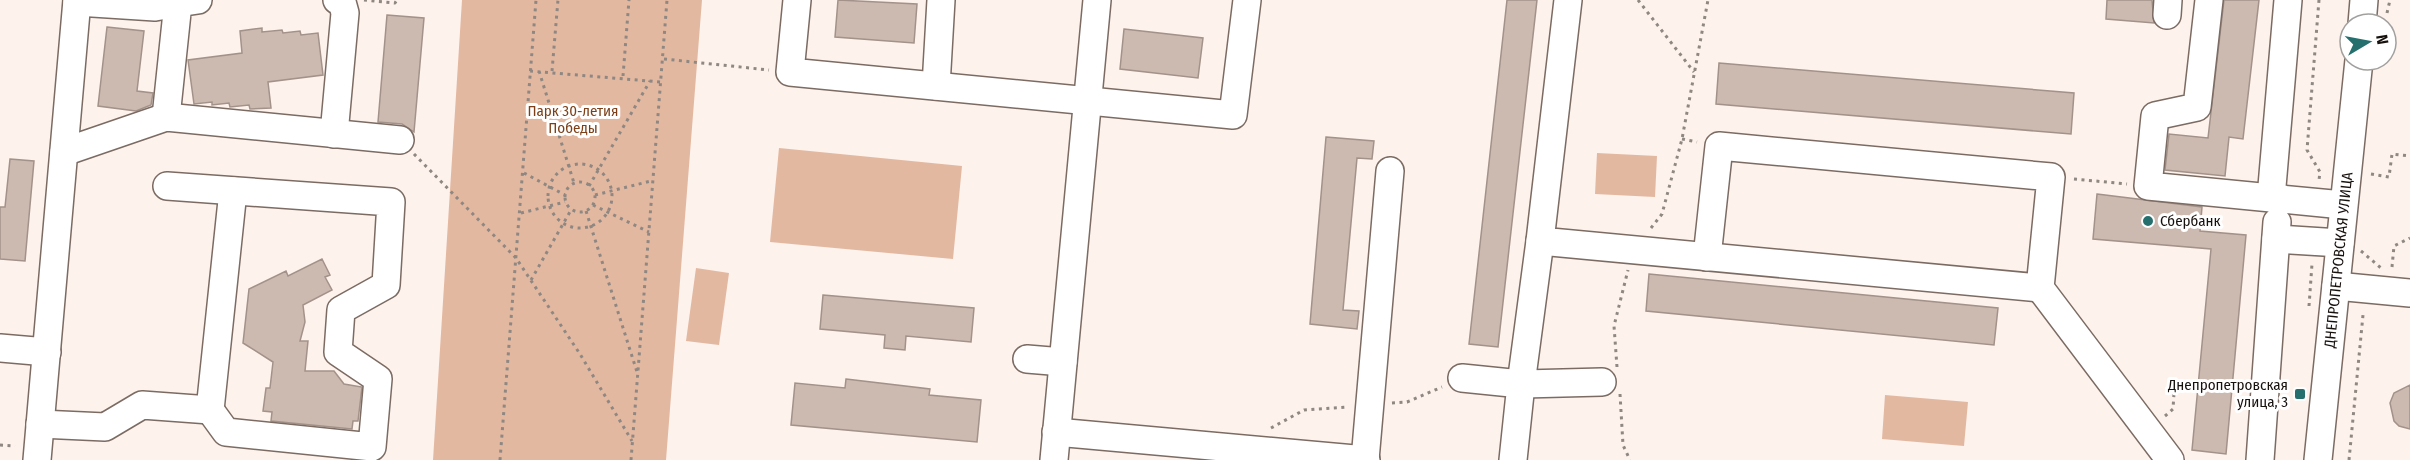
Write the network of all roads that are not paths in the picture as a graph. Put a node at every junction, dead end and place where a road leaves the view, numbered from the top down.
1 (337, 0) edge
2 (797, 0) edge
3 (941, 0) edge
4 (1097, 0) edge
5 (1246, 0) edge
6 (1568, 0) edge
7 (2209, 0) edge
8 (2288, 0) edge
9 (77, 1) edge
10 (188, 1) edge
11 (2358, 72) edge
12 (936, 86) junction
13 (1088, 101) junction
14 (166, 117) junction
15 (334, 134) junction
16 (400, 140) road end
17 (64, 152) junction
18 (1390, 171) dead end
19 (167, 186) dead end
20 (233, 191) junction
21 (2343, 205) junction
22 (2274, 219) junction
23 (1540, 241) junction
24 (2349, 246) junction
25 (1707, 257) junction
26 (2336, 286) junction
27 (2040, 288) junction
28 (2410, 293) edge
29 (0, 348) edge
30 (47, 352) junction
31 (1027, 359) dead end
32 (1063, 362) junction
33 (1462, 378) dead end
34 (1613, 380) road end
35 (1521, 384) junction
36 (210, 410) junction
37 (40, 424) junction
38 (1056, 432) junction
39 (37, 460) edge
40 (1054, 460) edge
41 (1366, 460) edge
42 (1513, 460) edge
43 (2170, 460) edge
44 (2260, 460) edge
45 (2319, 460) edge

1 - 15 street
2 - 12 street
3 - 12 street
4 - 13 street
5 - 13 street
6 - 23 street
7 - 22 street
8 - 22 street
9 - 10 street
9 - 17 street
10 - 14 street
11 - 21 street, ДНЕПРОПЕТРОВСКАЯ УЛИЦА
12 - 13 street
13 - 32 street
14 - 15 street
14 - 17 street
15 - 16 street
17 - 30 street
18 - 41 street
19 - 20 street
20 - 36 street
20 - 36 street
21 - 22 street
21 - 24 street, ДНЕПРОПЕТРОВСКАЯ УЛИЦА
22 - 24 street
22 - 44 street
23 - 25 street
23 - 35 street
24 - 26 street, ДНЕПРОПЕТРОВСКАЯ УЛИЦА
25 - 27 street
25 - 27 street
26 - 28 street
26 - 45 street, ДНЕПРОПЕТРОВСКАЯ УЛИЦА
27 - 43 street
29 - 30 street
30 - 37 street
31 - 32 street
32 - 38 street
33 - 35 street
34 - 35 street
35 - 42 street
36 - 37 street
37 - 39 street
38 - 40 street
38 - 41 street

